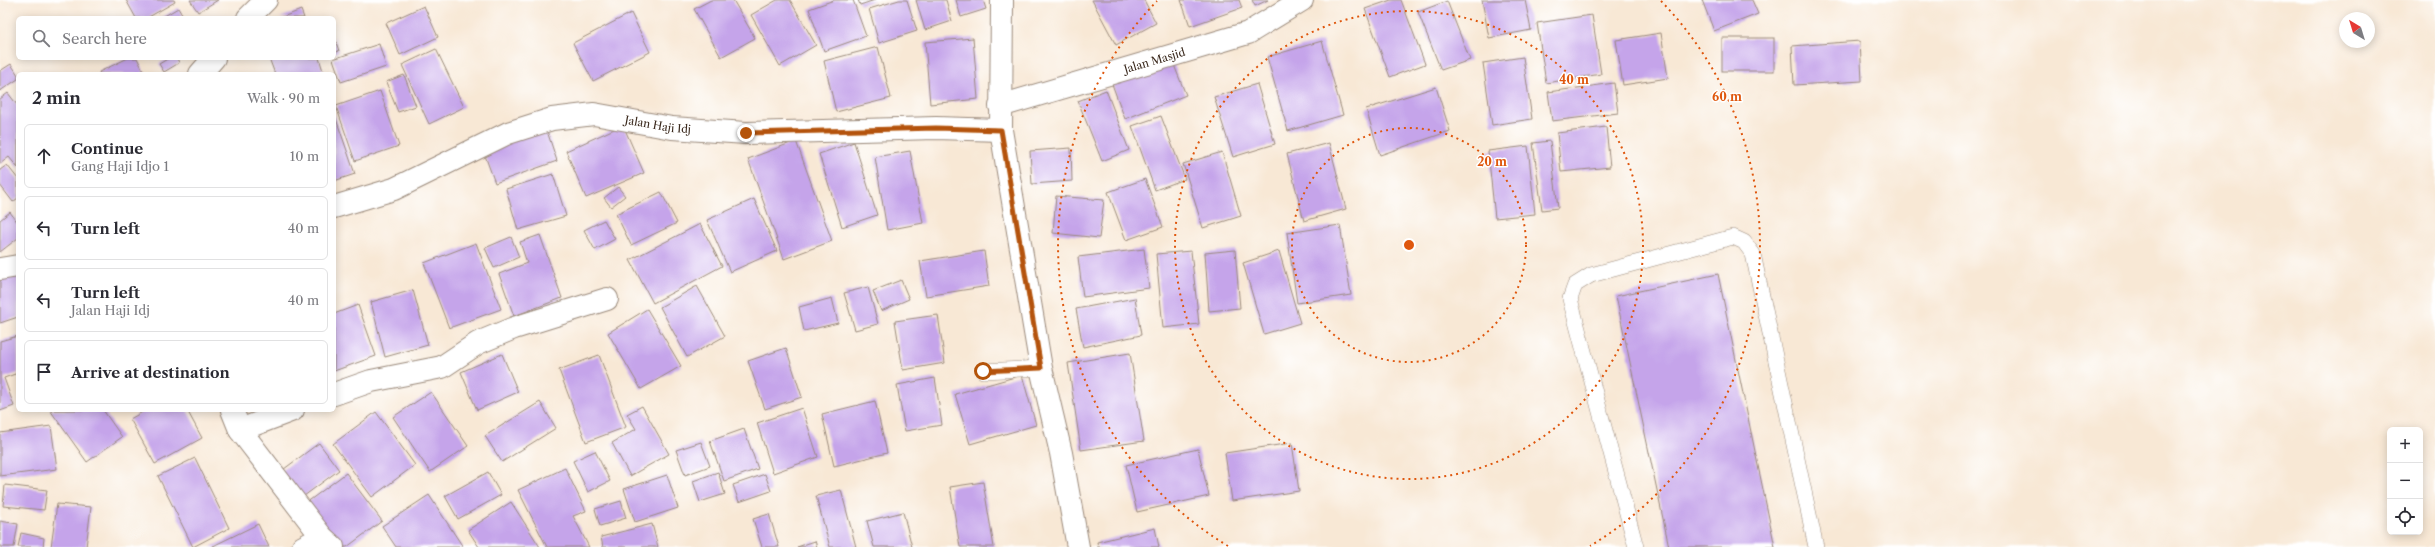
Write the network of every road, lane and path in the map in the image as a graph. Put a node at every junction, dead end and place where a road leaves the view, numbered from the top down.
1 (266, 0) edge
2 (1002, 0) edge
3 (1302, 0) edge
4 (250, 16) edge
5 (212, 60) edge
6 (202, 72) edge
7 (1000, 106) junction
8 (1001, 130) junction
9 (336, 206) edge
10 (16, 266) edge
11 (0, 269) edge
12 (607, 299) dead end
13 (1041, 368) junction
14 (983, 371) dead end
15 (336, 393) edge
16 (233, 412) edge
17 (288, 412) edge
18 (240, 430) junction
19 (327, 542) edge
20 (303, 547) edge
21 (1078, 547) edge
22 (1636, 547) edge
23 (1816, 547) edge

1 - 4 street
2 - 7 street
3 - 7 street, Jalan Masjid
5 - 6 street
7 - 8 street
8 - 9 street, Jalan Haji Idj
8 - 13 street
10 - 11 street
12 - 15 street
13 - 14 lane
13 - 21 street
16 - 18 street
17 - 18 street
18 - 19 street
19 - 20 street
22 - 23 lane

